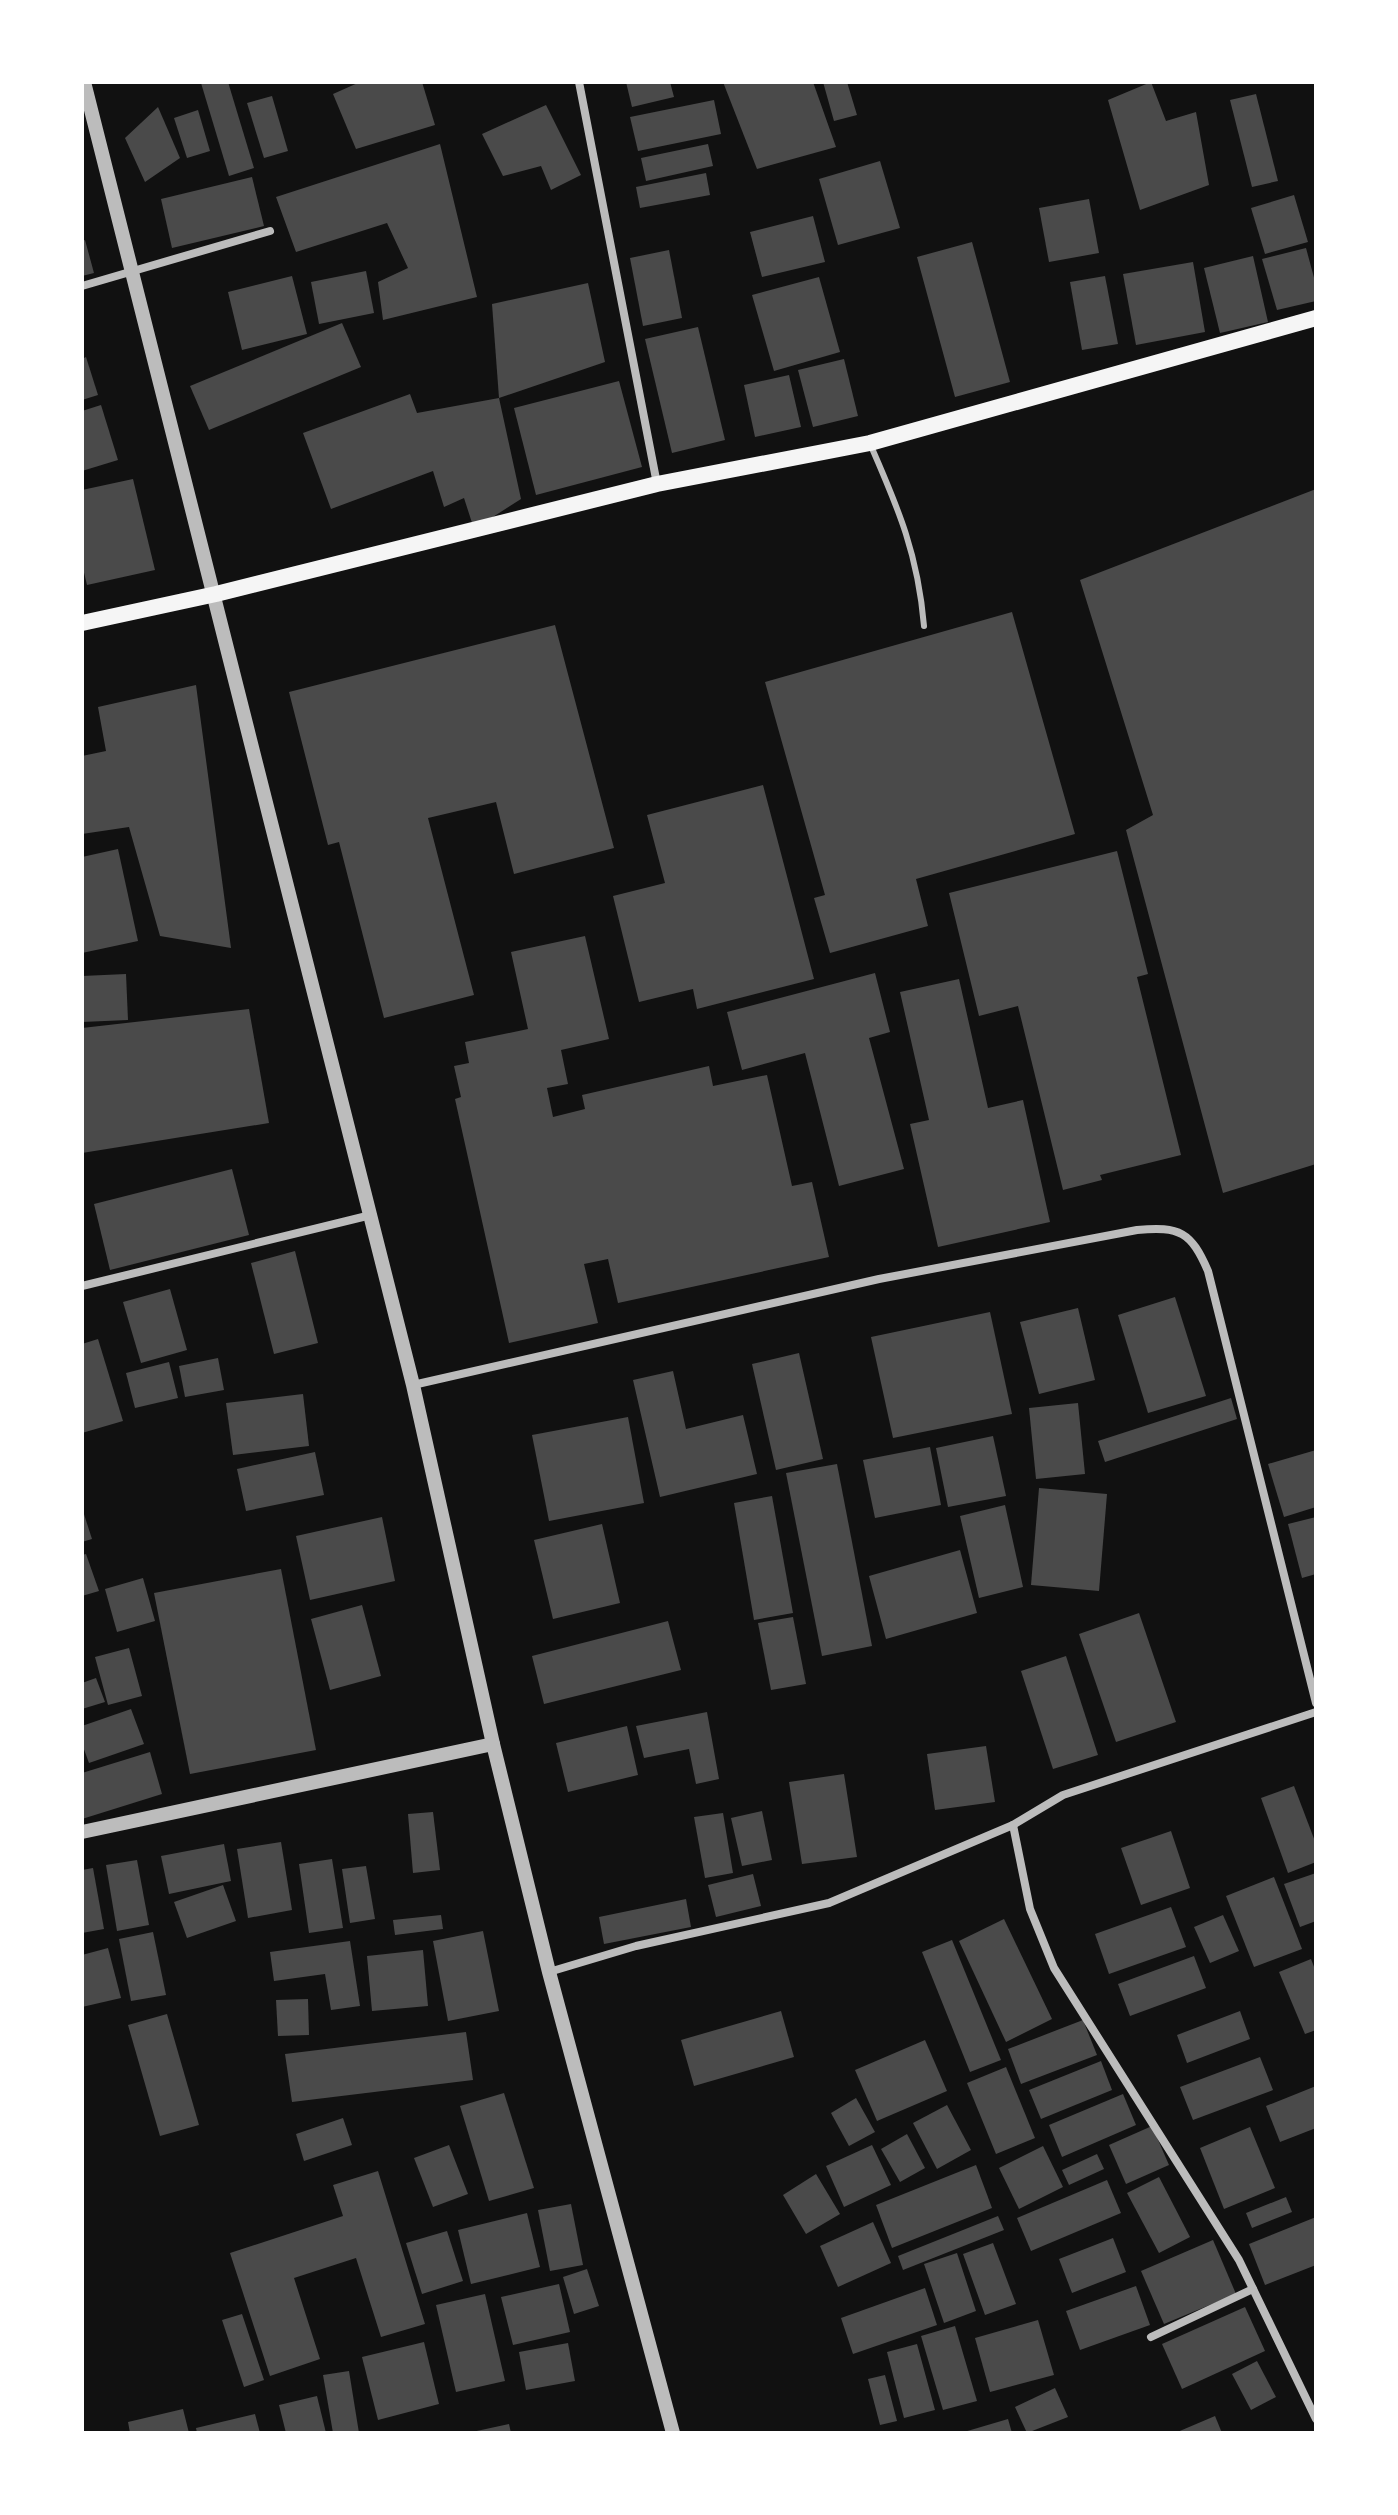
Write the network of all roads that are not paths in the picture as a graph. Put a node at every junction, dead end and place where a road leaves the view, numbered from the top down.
1 (84, 82) edge
2 (579, 82) edge
3 (270, 231) dead end
4 (133, 269) junction
5 (82, 286) edge
6 (1316, 318) edge
7 (870, 443) junction
8 (657, 484) junction
9 (216, 594) junction
10 (82, 623) edge
11 (924, 626) dead end
12 (371, 1215) junction
13 (82, 1286) edge
14 (413, 1385) junction
15 (1316, 1703) edge
16 (1316, 1712) edge
17 (493, 1744) junction
18 (1013, 1825) junction
19 (82, 1832) edge
20 (549, 1972) junction
21 (1253, 2289) junction
22 (1151, 2337) dead end
23 (1316, 2419) edge
24 (673, 2433) edge

1 - 4 street
2 - 8 street
3 - 4 street
4 - 5 street
4 - 9 street
6 - 7 main road
7 - 8 main road
7 - 11 lane
8 - 9 main road
9 - 10 main road
9 - 12 street
12 - 13 street
12 - 14 street
14 - 15 street
14 - 17 street
16 - 18 street
17 - 19 street
17 - 20 street
18 - 20 street
18 - 21 street
20 - 24 street
21 - 22 street
21 - 23 street

